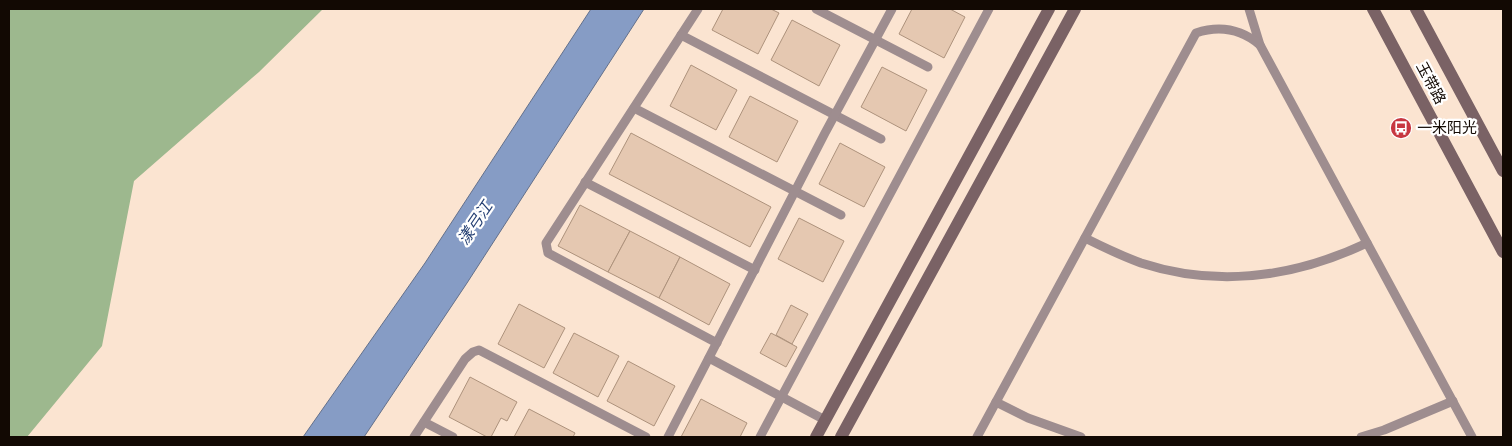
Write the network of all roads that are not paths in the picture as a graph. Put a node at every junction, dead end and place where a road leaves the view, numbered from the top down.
1 (698, 9) edge
2 (816, 9) edge
3 (892, 9) edge
4 (990, 9) edge
5 (1049, 9) edge
6 (1075, 9) edge
7 (1249, 9) edge
8 (1373, 9) edge
9 (1416, 9) edge
10 (681, 35) junction
11 (875, 39) junction
12 (1260, 45) junction
13 (928, 67) dead end
14 (634, 108) junction
15 (835, 114) junction
16 (881, 138) dead end
17 (1503, 171) edge
18 (585, 182) junction
19 (795, 191) junction
20 (841, 215) dead end
21 (1085, 238) junction
22 (1367, 243) junction
23 (1503, 252) edge
24 (754, 270) junction
25 (717, 343) junction
26 (709, 358) junction
27 (782, 397) junction
28 (1453, 401) junction
29 (996, 402) junction
30 (824, 420) junction
31 (424, 422) junction
32 (414, 437) edge
33 (453, 437) edge
34 (646, 437) edge
35 (668, 437) edge
36 (760, 437) edge
37 (816, 437) edge
38 (841, 437) edge
39 (977, 437) edge
40 (1081, 437) edge
41 (1361, 437) edge
42 (1472, 437) edge

1 - 10 lane
2 - 11 lane
3 - 11 lane
4 - 27 lane
5 - 30 street
6 - 38 street
7 - 12 lane
8 - 23 street, 玉带路
9 - 17 street, 玉带路
10 - 14 lane
10 - 15 lane
11 - 13 lane
11 - 15 lane
12 - 21 lane
12 - 22 lane
14 - 18 lane
14 - 19 lane
15 - 16 lane
15 - 19 lane
18 - 24 lane
18 - 25 lane
19 - 20 lane
19 - 24 lane
21 - 22 lane
21 - 29 lane
22 - 28 lane
24 - 25 lane
25 - 26 lane
26 - 27 lane
26 - 35 lane
27 - 30 lane
27 - 36 lane
28 - 41 lane
28 - 42 lane
29 - 39 lane
29 - 40 lane
30 - 37 street
31 - 32 lane
31 - 33 lane
31 - 34 lane

